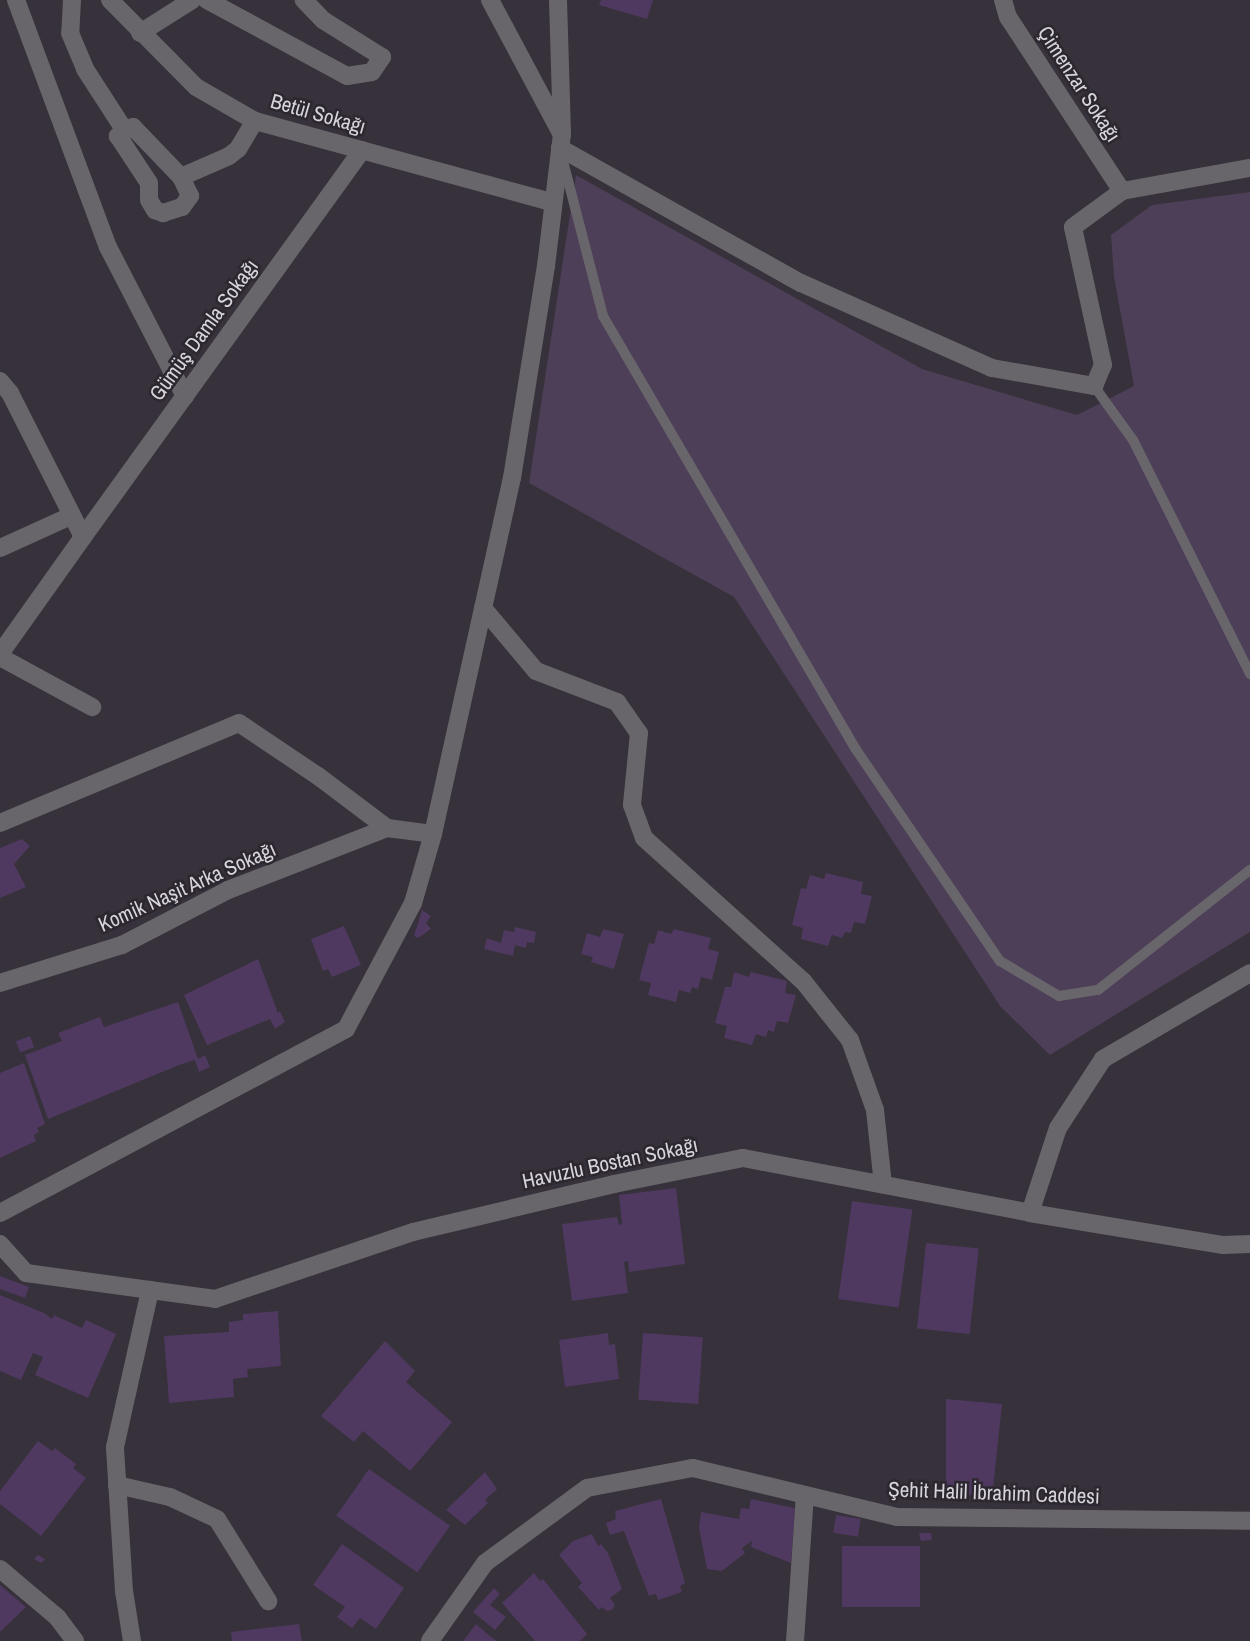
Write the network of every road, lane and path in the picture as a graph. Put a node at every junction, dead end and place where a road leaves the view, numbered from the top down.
1 (16, 0) edge
2 (72, 0) edge
3 (110, 0) edge
4 (192, 0) edge
5 (207, 0) edge
6 (304, 0) edge
7 (490, 0) edge
8 (558, 0) edge
9 (1003, 0) edge
10 (140, 33) junction
11 (255, 121) junction
12 (125, 131) junction
13 (561, 141) junction
14 (362, 150) junction
15 (1250, 169) edge
16 (181, 177) junction
17 (1122, 191) junction
18 (552, 202) junction
19 (0, 381) edge
20 (1094, 386) junction
21 (185, 396) junction
22 (71, 516) junction
23 (83, 537) junction
24 (0, 548) edge
25 (483, 608) junction
26 (0, 655) edge
27 (1250, 674) edge
28 (92, 707) dead end
29 (0, 823) edge
30 (387, 828) junction
31 (433, 834) junction
32 (1250, 870) edge
33 (1250, 973) edge
34 (0, 983) edge
35 (883, 1185) junction
36 (0, 1213) edge
37 (1030, 1213) junction
38 (0, 1244) edge
39 (1250, 1244) edge
40 (150, 1290) junction
41 (117, 1486) junction
42 (805, 1495) junction
43 (1250, 1521) edge
44 (0, 1569) edge
45 (268, 1601) dead end
46 (75, 1641) edge
47 (132, 1641) edge
48 (430, 1641) edge
49 (794, 1641) edge

1 - 21 street
2 - 12 street
3 - 10 street, Betül Sokağı
4 - 10 street
5 - 6 street
7 - 13 street
8 - 13 street
9 - 17 street, Çimenzar Sokağı
10 - 11 street, Betül Sokağı
11 - 14 street, Betül Sokağı
11 - 16 street
12 - 16 street
12 - 16 street
13 - 18 street
13 - 20 street
13 - 32 lane
14 - 18 street, Betül Sokağı
14 - 21 street, Gümüş Damla Sokağı
15 - 17 street
17 - 20 street
18 - 25 street
19 - 22 street
20 - 27 lane
21 - 23 street, Gümüş Damla Sokağı
22 - 23 street
22 - 24 street
23 - 26 street, Gümüş Damla Sokağı
25 - 31 street
25 - 35 street
26 - 28 street
29 - 30 street
30 - 31 street, Komik Naşit Arka Sokağı
30 - 34 street, Komik Naşit Arka Sokağı
31 - 36 street
33 - 37 street
35 - 37 street, Havuzlu Bostan Sokağı
35 - 40 street, Havuzlu Bostan Sokağı
37 - 39 street, Havuzlu Bostan Sokağı
38 - 40 street, Havuzlu Bostan Sokağı
40 - 41 street
41 - 45 street
41 - 47 street
42 - 43 street, Şehit Halil İbrahim Caddesi
42 - 48 street, Şehit Halil İbrahim Caddesi
42 - 49 street
44 - 46 street

